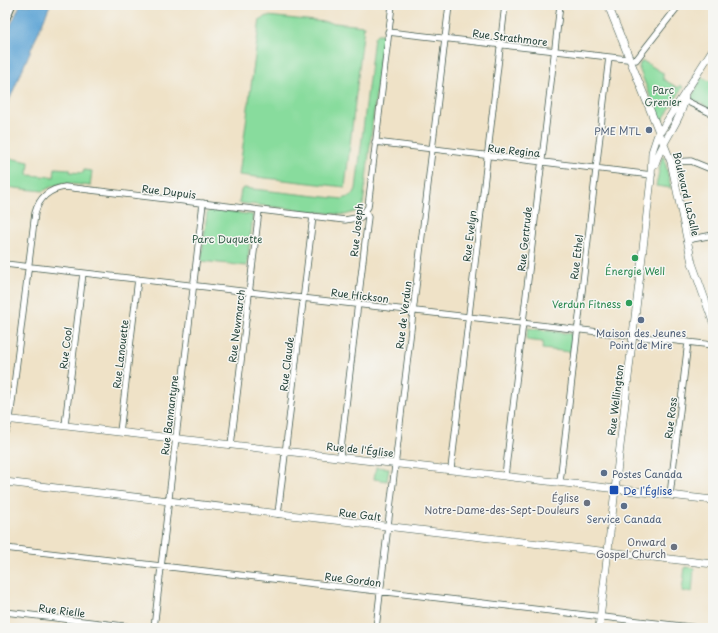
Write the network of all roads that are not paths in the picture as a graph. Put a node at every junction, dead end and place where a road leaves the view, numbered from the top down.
1 (11, 5) edge
2 (392, 5) edge
3 (449, 5) edge
4 (505, 5) edge
5 (560, 5) edge
6 (608, 5) edge
7 (679, 5) edge
8 (5, 19) edge
9 (388, 32) junction
10 (445, 38) junction
11 (500, 45) junction
12 (713, 49) edge
13 (554, 51) junction
14 (609, 57) junction
15 (630, 60) junction
16 (684, 98) junction
17 (713, 114) edge
18 (660, 134) junction
19 (375, 142) junction
20 (663, 142) junction
21 (431, 149) junction
22 (487, 156) junction
23 (542, 162) junction
24 (671, 162) junction
25 (596, 168) junction
26 (713, 170) edge
27 (652, 175) junction
28 (203, 203) junction
29 (259, 210) junction
30 (365, 212) junction
31 (313, 216) junction
32 (713, 235) edge
33 (687, 240) junction
34 (5, 264) edge
35 (29, 266) junction
36 (83, 273) junction
37 (138, 279) junction
38 (193, 285) junction
39 (249, 292) junction
40 (303, 298) junction
41 (358, 304) junction
42 (413, 311) junction
43 (469, 317) junction
44 (713, 322) edge
45 (523, 323) junction
46 (578, 330) junction
47 (633, 336) junction
48 (688, 342) junction
49 (713, 345) edge
50 (7, 420) edge
51 (65, 426) junction
52 (5, 431) edge
53 (120, 432) junction
54 (175, 438) junction
55 (231, 445) junction
56 (285, 451) junction
57 (340, 456) junction
58 (396, 463) junction
59 (451, 469) junction
60 (505, 476) junction
61 (5, 482) edge
62 (560, 482) junction
63 (615, 488) junction
64 (670, 495) junction
65 (713, 500) edge
66 (168, 502) junction
67 (278, 514) junction
68 (388, 527) junction
69 (5, 548) edge
70 (608, 552) junction
71 (713, 564) edge
72 (161, 566) junction
73 (380, 591) junction
74 (5, 612) edge
75 (600, 616) junction
76 (141, 628) edge
77 (154, 628) edge
78 (376, 628) edge
79 (599, 628) edge
80 (699, 628) edge

1 - 8 highway
2 - 9 street, Rue Joseph
3 - 10 street, Rue de Verdun
4 - 11 street, Rue Evelyn
5 - 13 street, Rue Gertrude
6 - 15 main road, Boulevard LaSalle
7 - 15 street
9 - 10 street, Rue Strathmore
9 - 19 street, Rue Joseph
10 - 11 street, Rue Strathmore
10 - 21 street, Rue de Verdun
11 - 13 street, Rue Strathmore
11 - 22 street, Rue Evelyn
12 - 16 main road, Rue Wellington
13 - 14 street, Rue Strathmore
13 - 23 street, Rue Gertrude
14 - 15 street, Rue Strathmore
14 - 25 street, Rue Ethel
15 - 18 main road, Boulevard LaSalle
16 - 17 street
16 - 18 main road, Rue Wellington
16 - 20 main road, Rue Wellington
18 - 20 main road, Boulevard LaSalle
18 - 27 main road, Rue Wellington
19 - 21 street, Rue Regina
19 - 30 street, Rue Joseph
20 - 24 main road, Boulevard LaSalle
20 - 27 main road, Rue Wellington
21 - 22 street, Rue Regina
21 - 42 street, Rue de Verdun
22 - 23 street, Rue Regina
22 - 43 street, Rue Evelyn
23 - 25 street, Rue Regina
23 - 45 street, Rue Gertrude
24 - 26 street
24 - 33 main road, Boulevard LaSalle
25 - 27 street, Rue Regina
25 - 46 street, Rue Ethel
27 - 47 main road, Rue Wellington
28 - 29 street, Rue Dupuis
28 - 35 street, Rue Dupuis
28 - 38 street, Rue Bannantyne
29 - 31 street, Rue Dupuis
29 - 39 street, Rue Newmarch
30 - 31 street, Rue Dupuis
30 - 41 street, Rue Joseph
31 - 40 street, Rue Claude
32 - 33 street
33 - 44 main road, Boulevard LaSalle
34 - 35 street, Rue Hickson
35 - 36 street, Rue Hickson
35 - 50 street, Rue Dupuis
36 - 37 street, Rue Hickson
36 - 51 street, Rue Cool
37 - 38 street, Rue Hickson
37 - 53 street, Rue Lanouette
38 - 39 street, Rue Hickson
38 - 54 street, Rue Bannantyne
39 - 40 street, Rue Hickson
39 - 55 street, Rue Newmarch
40 - 41 street, Rue Hickson
40 - 56 street, Rue Claude
41 - 42 street, Rue Hickson
41 - 57 street, Rue Joseph
42 - 43 street, Rue Hickson
42 - 58 street, Rue de Verdun
43 - 45 street, Rue Hickson
43 - 59 street, Rue Evelyn
45 - 46 street, Rue Hickson
45 - 60 street, Rue Gertrude
46 - 47 street, Rue Hickson
46 - 62 street, Rue Ethel
47 - 48 street, Rue Hickson
47 - 63 main road, Rue Wellington
48 - 49 street, Rue Hickson
48 - 64 street, Rue Ross
50 - 51 main road, Rue de l'Église
50 - 52 main road
51 - 53 main road, Rue de l'Église
53 - 54 main road, Rue de l'Église
54 - 55 main road, Rue de l'Église
54 - 66 street, Rue Bannantyne
55 - 56 main road, Rue de l'Église
56 - 57 main road, Rue de l'Église
56 - 67 street, Rue Claude
57 - 58 main road, Rue de l'Église
58 - 59 main road, Rue de l'Église
58 - 68 street, Rue de Verdun
59 - 60 main road, Rue de l'Église
60 - 62 main road, Rue de l'Église
61 - 66 main road, Rue Galt
62 - 63 main road, Rue de l'Église
63 - 64 main road, Rue de l'Église
63 - 70 main road, Rue Wellington
64 - 65 main road, Rue de l'Église
66 - 67 main road, Rue Galt
66 - 72 street, Rue Bannantyne
67 - 68 main road, Rue Galt
68 - 70 main road, Rue Galt
68 - 73 street, Rue de Verdun
69 - 72 street, Rue Gordon
70 - 71 main road, Rue Galt
70 - 75 main road, Rue Wellington
72 - 73 street, Rue Gordon
72 - 77 street, Rue Bannantyne
73 - 75 street, Rue Gordon
73 - 78 street, Rue de Verdun
74 - 76 street, Rue Rielle
75 - 79 main road, Rue Wellington
75 - 80 street, Rue Gordon

